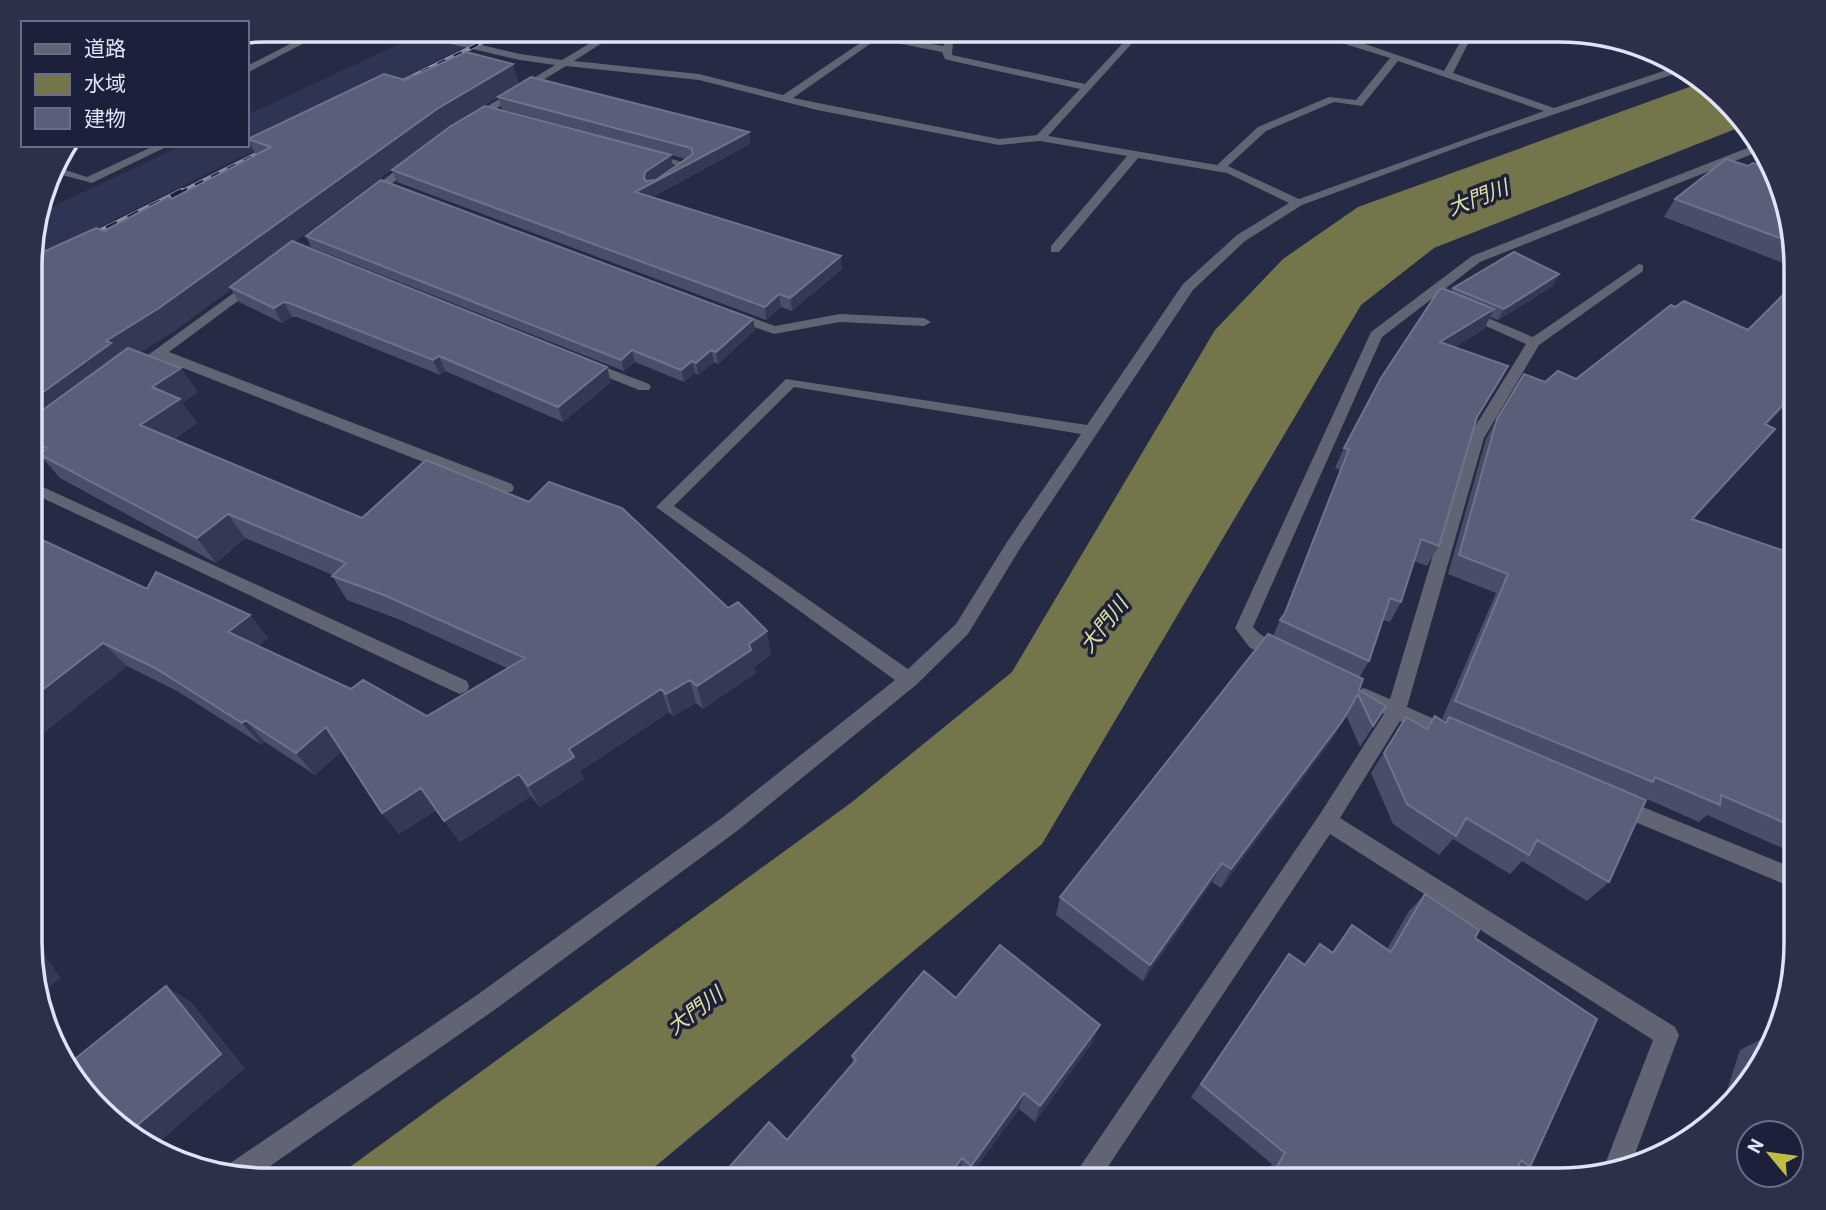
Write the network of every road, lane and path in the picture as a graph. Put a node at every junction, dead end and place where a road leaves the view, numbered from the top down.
1 (301, 42) edge
2 (456, 42) edge
3 (598, 42) edge
4 (866, 42) edge
5 (905, 42) edge
6 (949, 42) edge
7 (1128, 42) edge
8 (1351, 42) edge
9 (1465, 42) edge
10 (946, 50) junction
11 (1396, 57) junction
12 (562, 64) junction
13 (248, 69) edge
14 (1672, 73) edge
15 (1447, 75) junction
16 (1085, 87) junction
17 (785, 99) junction
18 (486, 111) junction
19 (1557, 111) junction
20 (500, 114) edge
21 (459, 128) edge
22 (1040, 138) junction
23 (161, 147) edge
24 (634, 150) edge
25 (1751, 150) edge
26 (428, 151) edge
27 (1135, 155) junction
28 (1219, 169) junction
29 (63, 173) edge
30 (661, 183) edge
31 (1298, 203) junction
32 (352, 208) edge
33 (1055, 249) dead end
34 (1639, 268) dead end
35 (266, 273) edge
36 (1436, 302) junction
37 (722, 310) edge
38 (924, 322) dead end
39 (1534, 342) junction
40 (158, 353) junction
41 (580, 362) edge
42 (127, 377) edge
43 (644, 387) dead end
44 (1091, 431) junction
45 (506, 488) dead end
46 (42, 491) edge
47 (1291, 660) edge
48 (909, 680) junction
49 (460, 686) dead end
50 (1350, 689) edge
51 (1396, 712) junction
52 (1472, 744) edge
53 (1599, 798) edge
54 (1327, 821) junction
55 (1784, 874) edge
56 (1620, 1159) edge
57 (247, 1167) edge
58 (1092, 1168) edge

1 - 13 street
2 - 12 street
3 - 12 street
4 - 17 street
5 - 10 street
6 - 10 street
7 - 16 street
8 - 11 street
9 - 15 street
10 - 16 street
11 - 15 street
11 - 28 street
12 - 17 street
12 - 18 street
14 - 19 street
15 - 19 street
16 - 22 street
17 - 22 street
18 - 20 street
18 - 21 street
19 - 31 street
22 - 27 street
23 - 29 street
24 - 30 street
25 - 36 street
26 - 32 street
27 - 28 street
27 - 33 street
28 - 31 street
31 - 44 street
34 - 39 street
35 - 40 street
36 - 39 street
36 - 47 street
37 - 38 street
39 - 51 street
40 - 42 street
40 - 45 street
41 - 43 street
44 - 48 street
44 - 48 street
46 - 49 street
48 - 57 street
50 - 51 street
51 - 52 street
51 - 54 street
53 - 55 street
54 - 56 street
54 - 58 street

